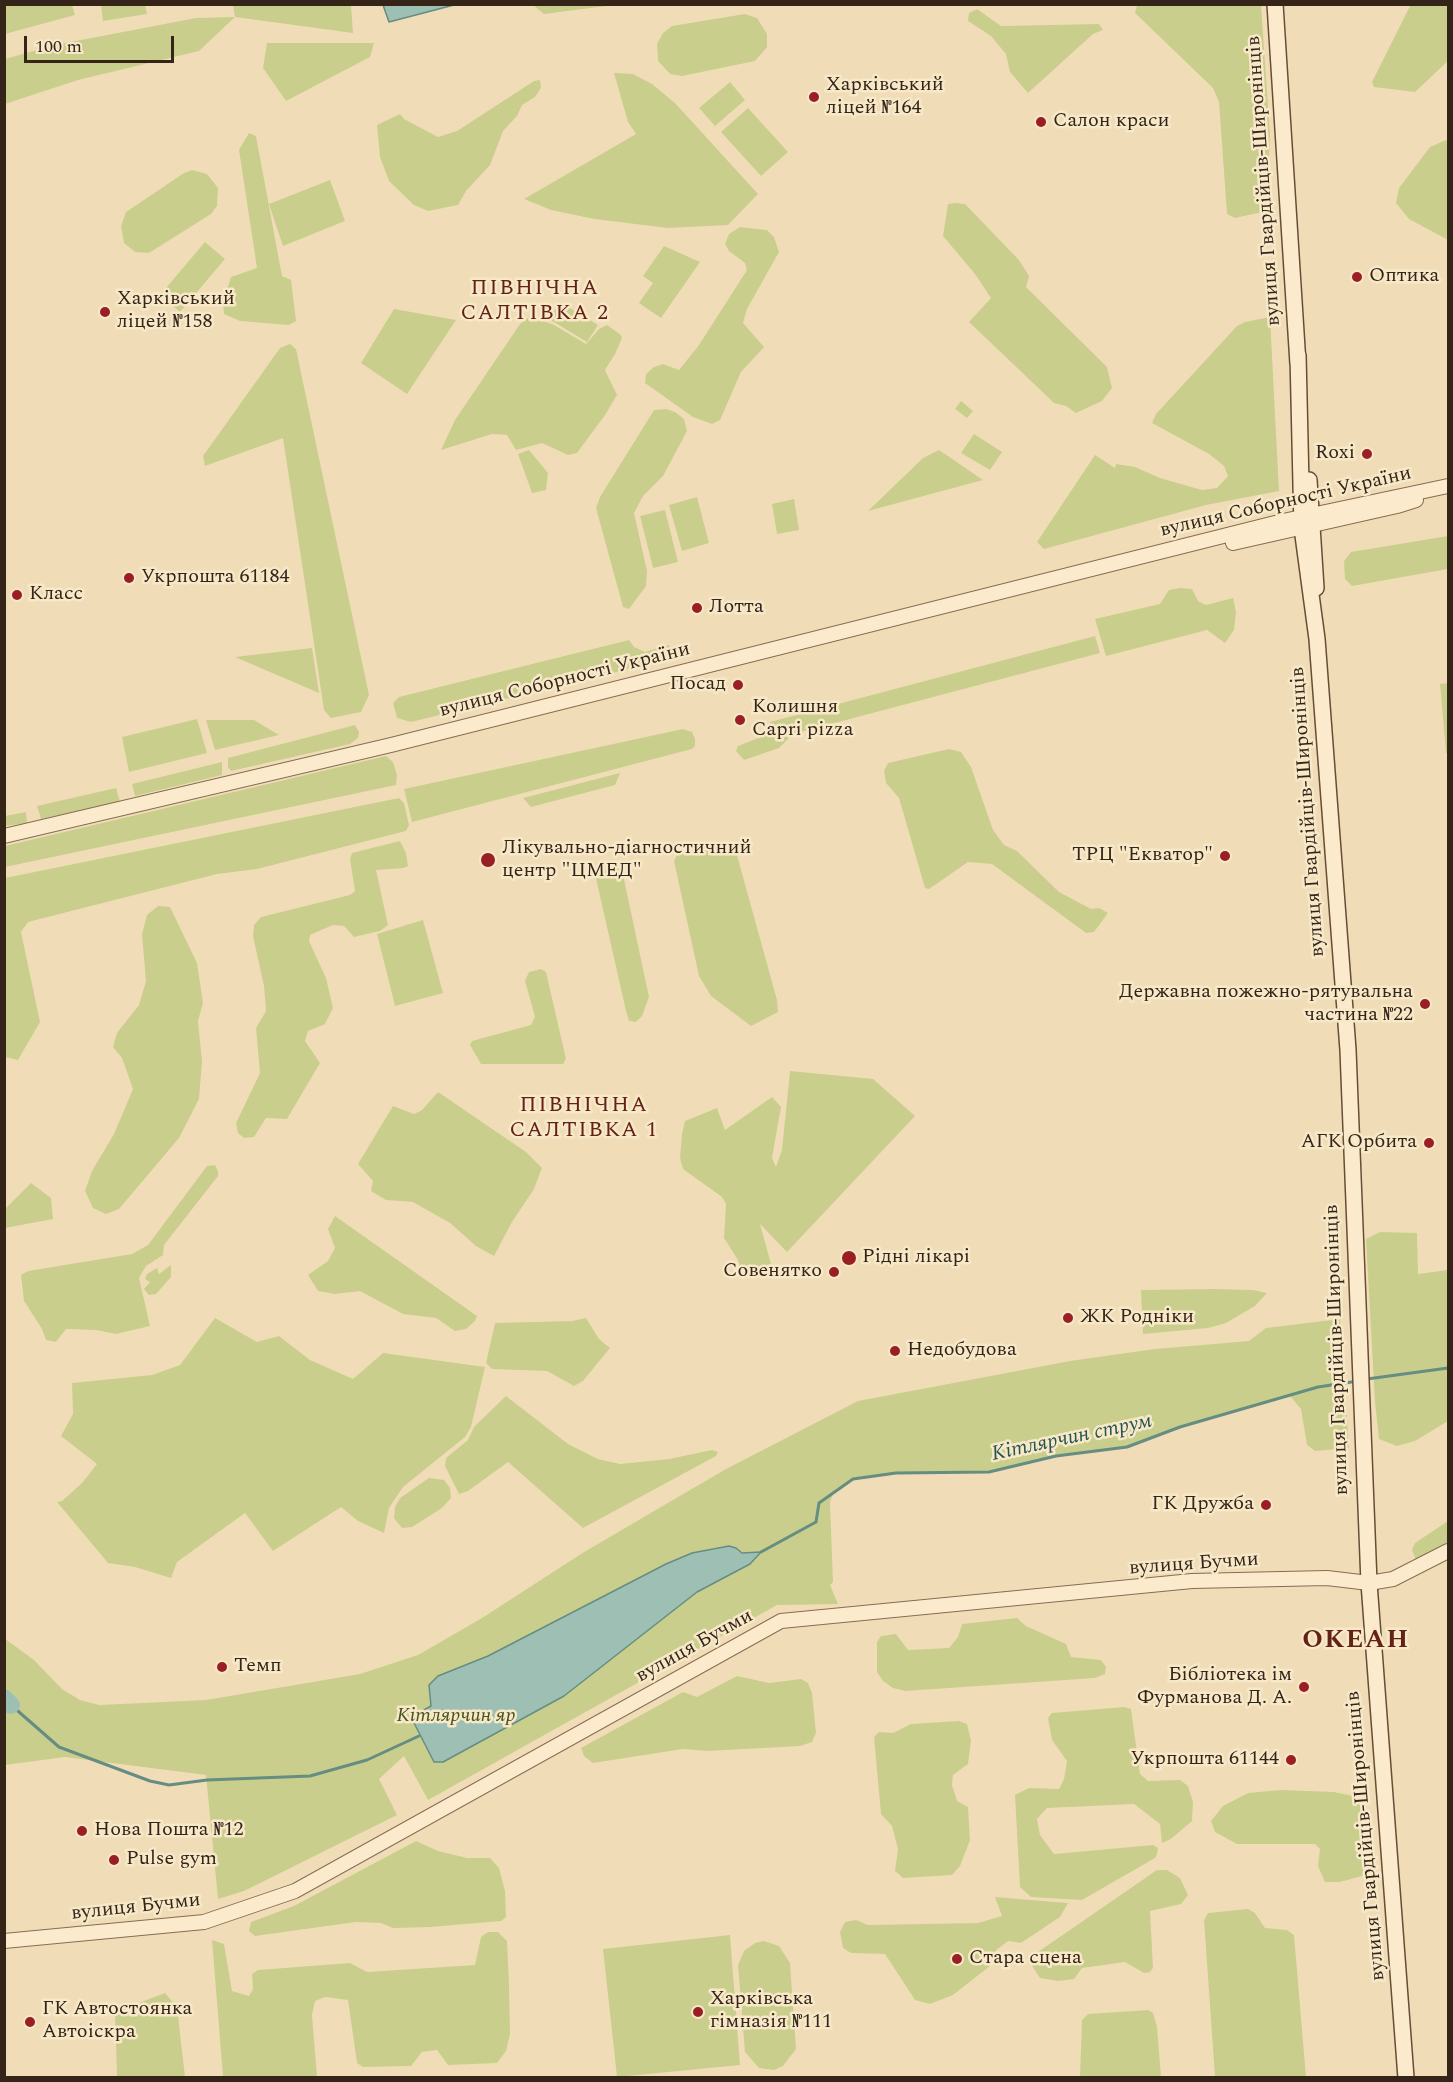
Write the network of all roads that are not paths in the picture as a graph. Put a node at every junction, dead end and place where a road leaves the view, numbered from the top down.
1 (1275, 4) edge
2 (1449, 487) edge
3 (1308, 521) junction
4 (4, 836) edge
5 (1449, 1551) edge
6 (1369, 1583) junction
7 (4, 1941) edge
8 (1406, 2078) edge

1 - 3 main road, вулиця Гвардійців-Широнінців
2 - 3 street, вулиця Соборності України
3 - 4 street, вулиця Соборності України
3 - 6 main road, вулиця Гвардійців-Широнінців
5 - 6 street, вулиця Бучми
6 - 7 street, вулиця Бучми
6 - 8 main road, вулиця Гвардійців-Широнінців

